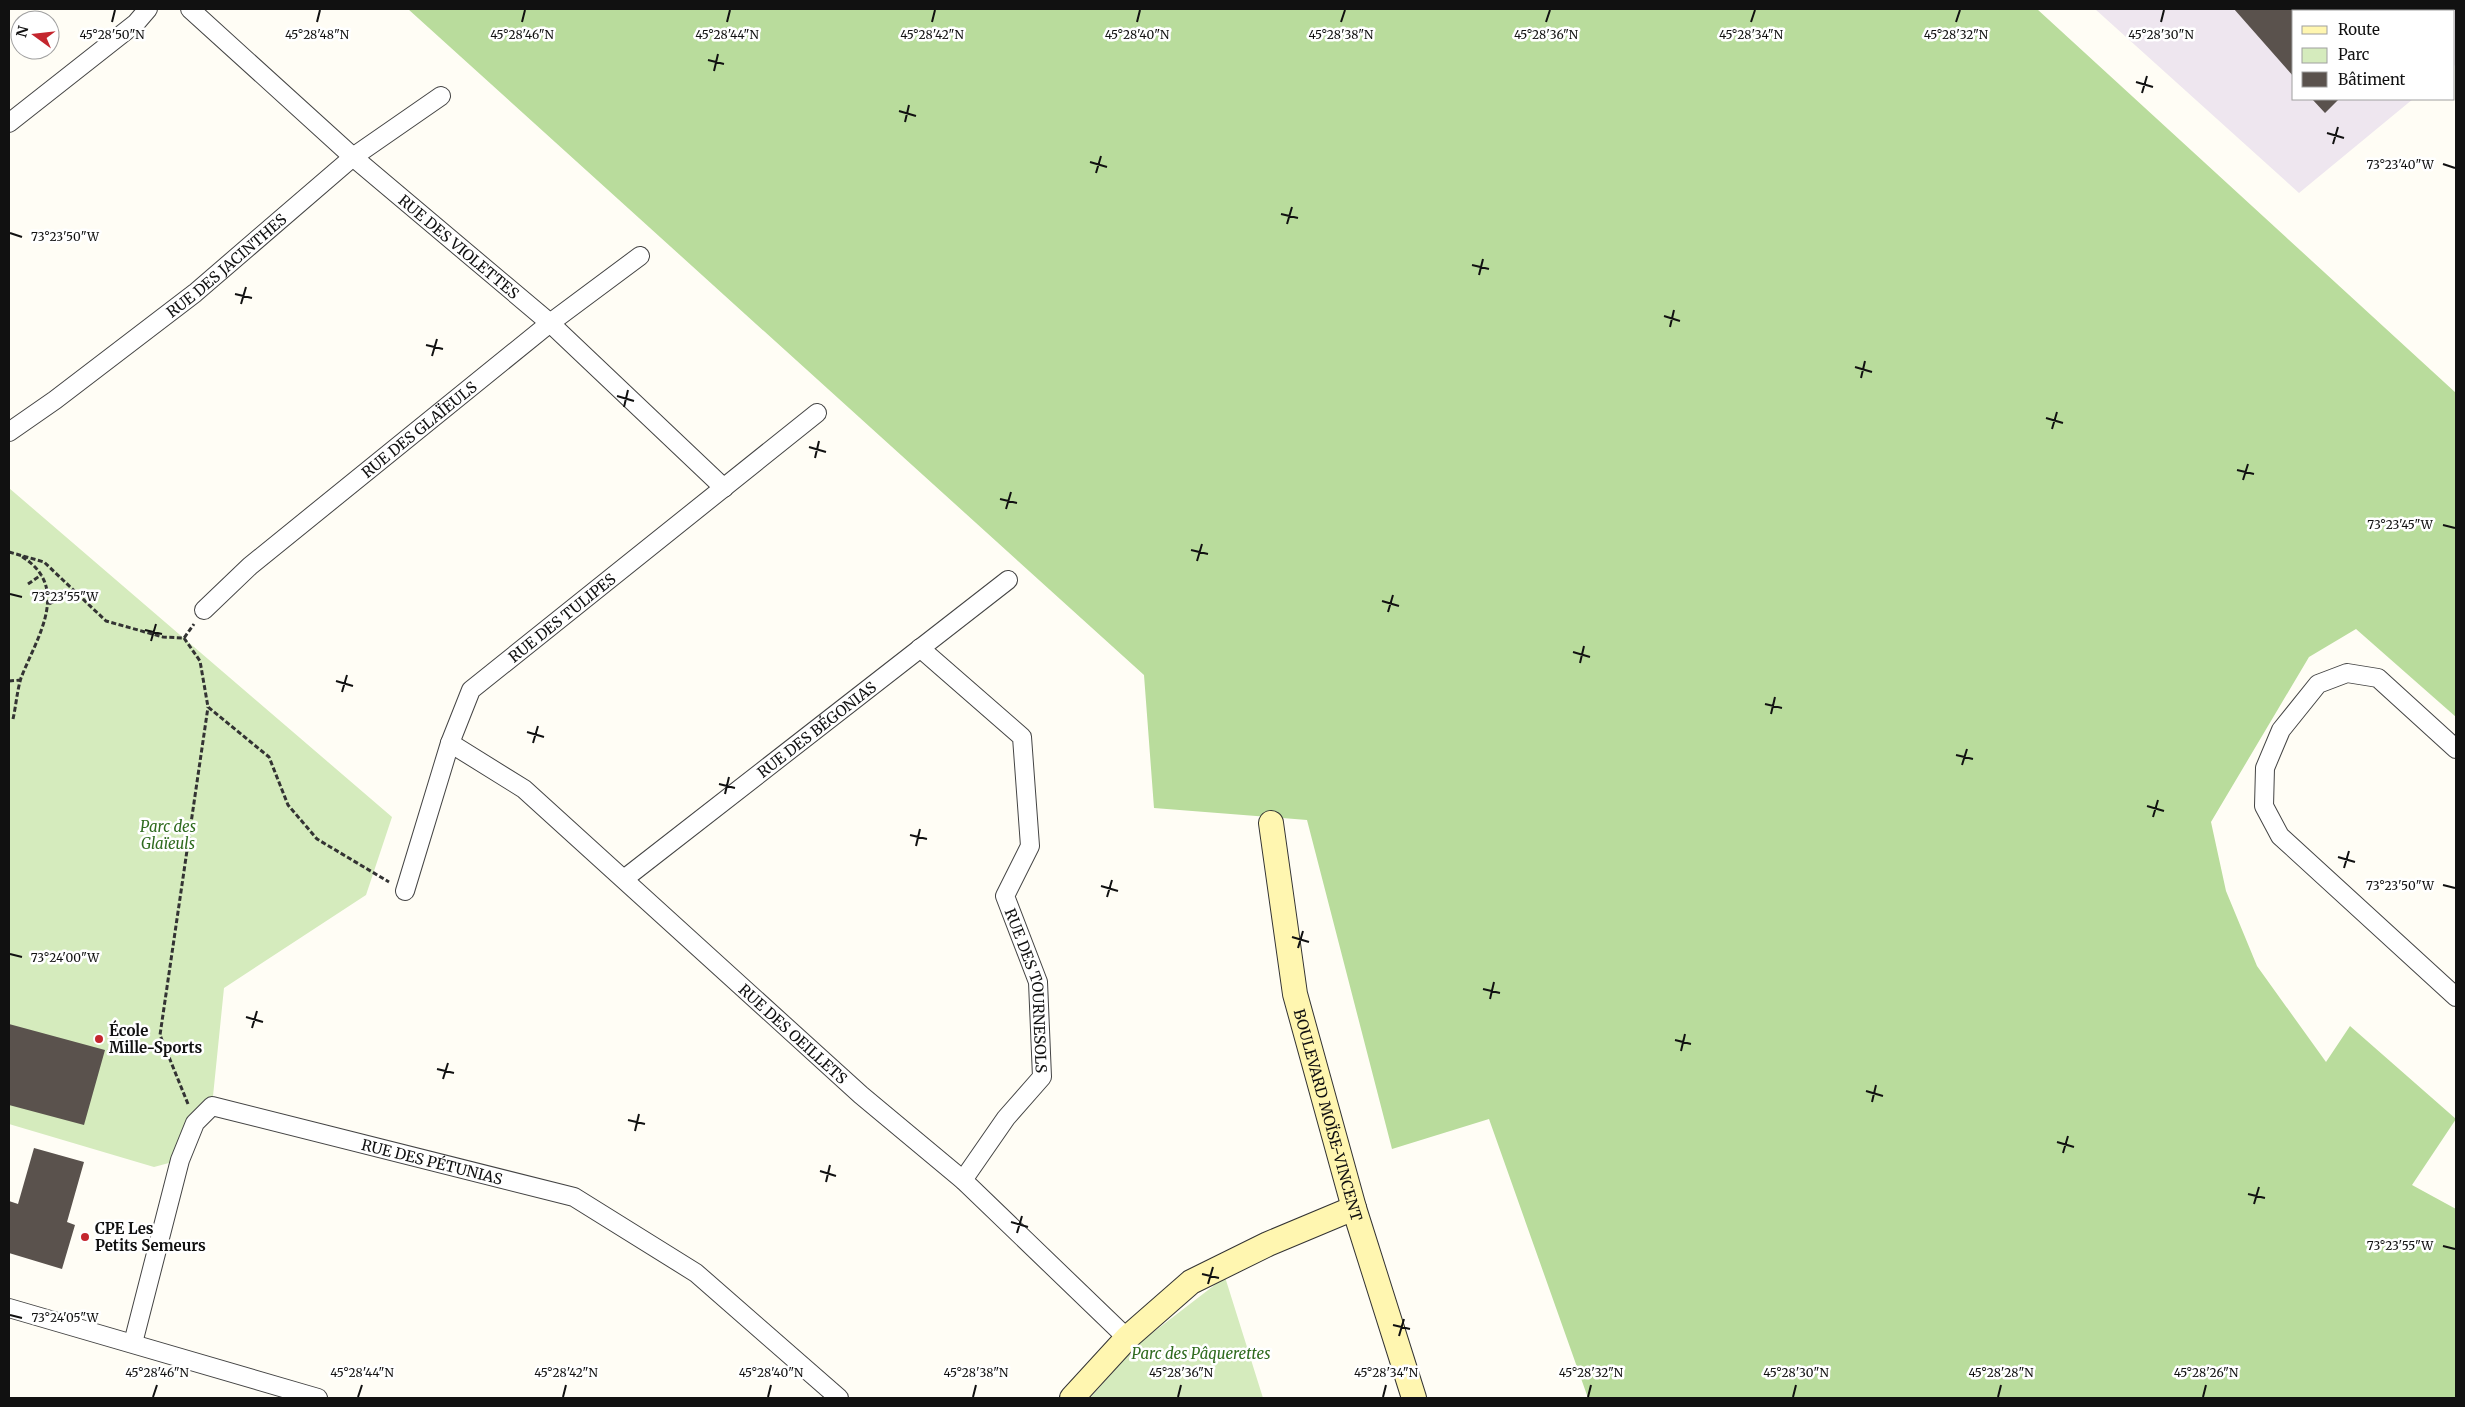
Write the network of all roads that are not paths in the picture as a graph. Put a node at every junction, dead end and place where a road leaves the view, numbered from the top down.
1 (148, 9) edge
2 (190, 9) edge
3 (441, 96) dead end
4 (9, 123) edge
5 (353, 157) junction
6 (640, 256) dead end
7 (550, 323) junction
8 (817, 413) dead end
9 (9, 432) edge
10 (724, 488) junction
11 (1008, 580) dead end
12 (204, 610) road end
13 (920, 648) junction
14 (450, 744) junction
15 (2456, 749) edge
16 (1271, 823) dead end
17 (624, 879) junction
18 (405, 891) road end
19 (2456, 997) edge
20 (963, 1180) junction
21 (1354, 1208) junction
22 (9, 1308) edge
23 (1127, 1338) junction
24 (133, 1343) junction
25 (318, 1398) edge
26 (839, 1398) edge
27 (1072, 1398) edge
28 (1414, 1398) edge

1 - 4 street
2 - 5 street, RUE DES VIOLETTES
3 - 5 street, RUE DES JACINTHES
5 - 7 street, RUE DES VIOLETTES
5 - 9 street, RUE DES JACINTHES
6 - 7 street, RUE DES GLAÏEULS
7 - 10 street, RUE DES VIOLETTES
7 - 12 street, RUE DES GLAÏEULS
8 - 10 street, RUE DES TULIPES
10 - 14 street, RUE DES TULIPES
11 - 13 street, RUE DES BÉGONIAS
13 - 17 street, RUE DES BÉGONIAS
13 - 20 street, RUE DES TOURNESOLS
14 - 17 street, RUE DES OEILLETS
14 - 18 street, RUE DES TULIPES
15 - 19 street
16 - 21 street, BOULEVARD MOÏSE-VINCENT
17 - 20 street, RUE DES OEILLETS
20 - 23 street, RUE DES OEILLETS
21 - 23 street
21 - 28 street, BOULEVARD MOÏSE-VINCENT
22 - 24 street
23 - 27 street
24 - 25 street
24 - 26 street, RUE DES PÉTUNIAS

